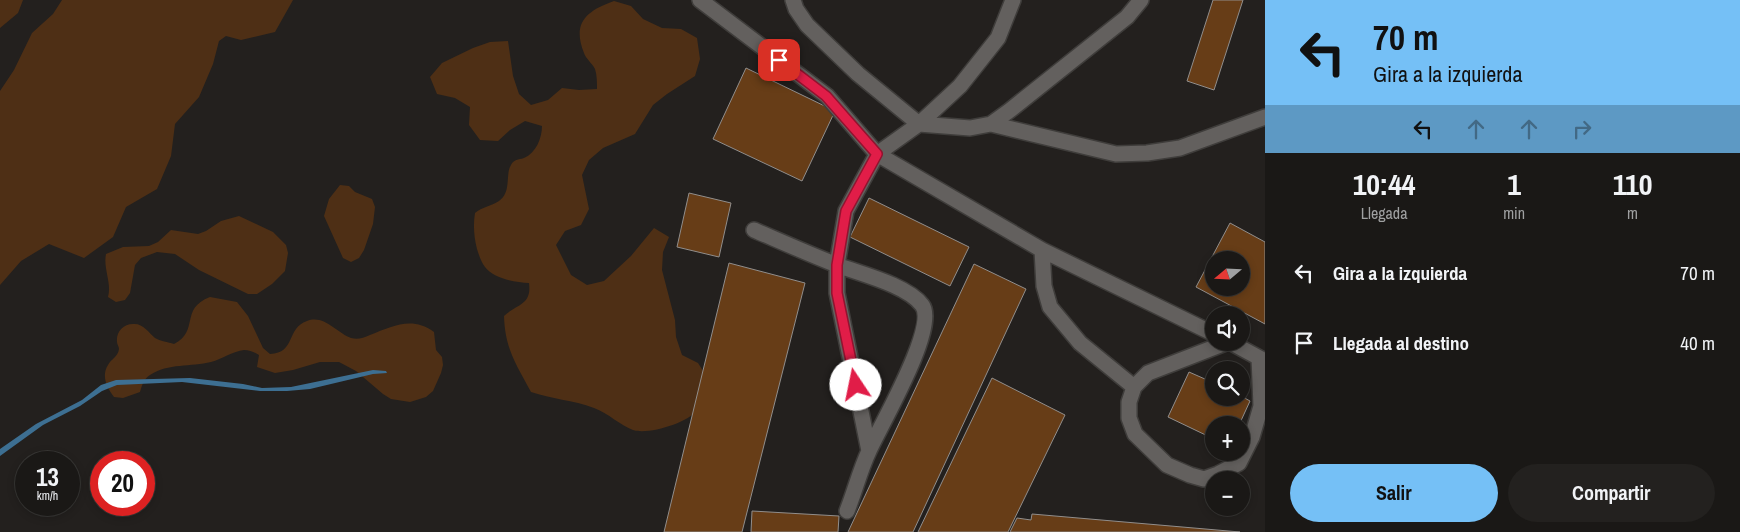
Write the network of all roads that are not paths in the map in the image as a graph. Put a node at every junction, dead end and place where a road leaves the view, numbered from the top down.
1 (700, 0) edge
2 (793, 0) edge
3 (1013, 0) edge
4 (1141, 0) edge
5 (1265, 118) edge
6 (919, 124) junction
7 (991, 124) junction
8 (877, 154) junction
9 (754, 230) dead end
10 (1042, 250) junction
11 (837, 265) junction
12 (1205, 330) edge
13 (1205, 351) edge
14 (1246, 351) edge
15 (1262, 360) edge
16 (1134, 388) junction
17 (869, 451) junction
18 (847, 511) dead end

1 - 8 lane
2 - 6 lane
3 - 6 lane
4 - 7 lane
5 - 7 lane
6 - 7 lane
6 - 8 lane
8 - 10 lane
8 - 11 lane
9 - 11 lane
10 - 12 lane
10 - 16 lane
11 - 17 lane
11 - 17 lane
13 - 16 lane
14 - 15 lane
15 - 16 lane
17 - 18 lane

